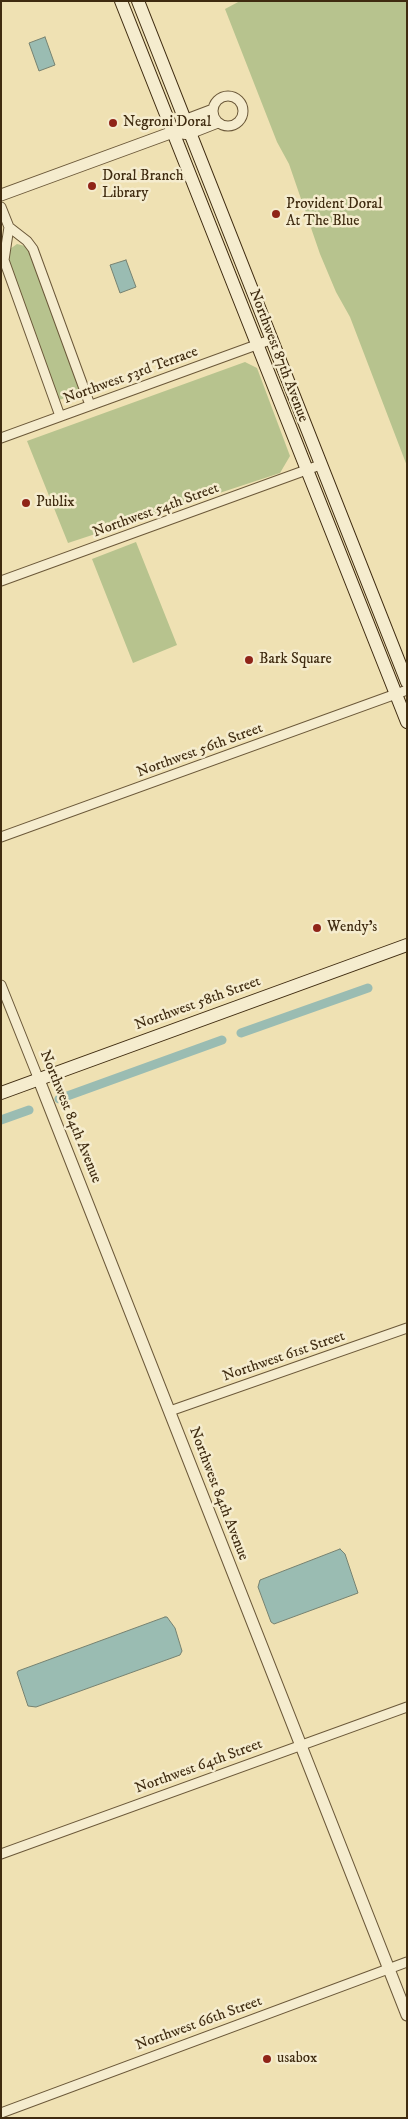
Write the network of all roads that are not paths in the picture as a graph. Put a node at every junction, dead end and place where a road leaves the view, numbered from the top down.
1 (121, 1) edge
2 (138, 1) edge
3 (212, 109) junction
4 (184, 120) junction
5 (218, 123) junction
6 (173, 132) junction
7 (190, 134) junction
8 (1, 195) edge
9 (1, 207) edge
10 (9, 227) junction
11 (27, 241) junction
12 (4, 250) junction
13 (270, 340) junction
14 (256, 345) junction
15 (90, 405) junction
16 (60, 416) junction
17 (1, 438) edge
18 (320, 465) junction
19 (306, 471) junction
20 (1, 581) edge
21 (407, 682) edge
22 (402, 692) edge
23 (407, 722) edge
24 (1, 837) edge
25 (407, 945) edge
26 (1, 985) edge
27 (39, 1080) junction
28 (1, 1094) edge
29 (407, 1328) edge
30 (170, 1412) junction
31 (407, 1706) edge
32 (299, 1745) junction
33 (1, 1854) edge
34 (407, 1962) edge
35 (390, 1968) junction
36 (407, 2015) edge
37 (1, 2112) edge

1 - 6 main road, Northwest 87th Avenue
2 - 4 main road, Northwest 87th Avenue
3 - 4 street
3 - 5 street
3 - 5 street
4 - 6 street
4 - 7 main road, Northwest 87th Avenue
5 - 7 street
6 - 7 street
6 - 8 street
6 - 14 main road, Northwest 87th Avenue
7 - 13 main road, Northwest 87th Avenue
9 - 10 street
10 - 11 street
10 - 12 street
11 - 12 street
11 - 15 street
12 - 16 street
13 - 14 street, Northwest 53rd Terrace
13 - 18 main road, Northwest 87th Avenue
14 - 15 street, Northwest 53rd Terrace
14 - 19 main road, Northwest 87th Avenue
15 - 16 street, Northwest 53rd Terrace
16 - 17 street, Northwest 53rd Terrace
18 - 19 street, Northwest 54th Street
18 - 21 main road, Northwest 87th Avenue
19 - 20 street, Northwest 54th Street
19 - 22 main road, Northwest 87th Avenue
22 - 23 main road, Northwest 87th Avenue
22 - 24 street, Northwest 56th Street
25 - 27 main road, Northwest 58th Street
26 - 27 street, Northwest 84th Avenue
27 - 28 main road, Northwest 58th Street
27 - 30 street, Northwest 84th Avenue
29 - 30 street, Northwest 61st Street
30 - 32 street, Northwest 84th Avenue
31 - 32 street, Northwest 64th Street
32 - 33 street, Northwest 64th Street
32 - 35 street, Northwest 84th Avenue
34 - 35 street, Northwest 66th Street
35 - 36 street, Northwest 84th Avenue
35 - 37 street, Northwest 66th Street

